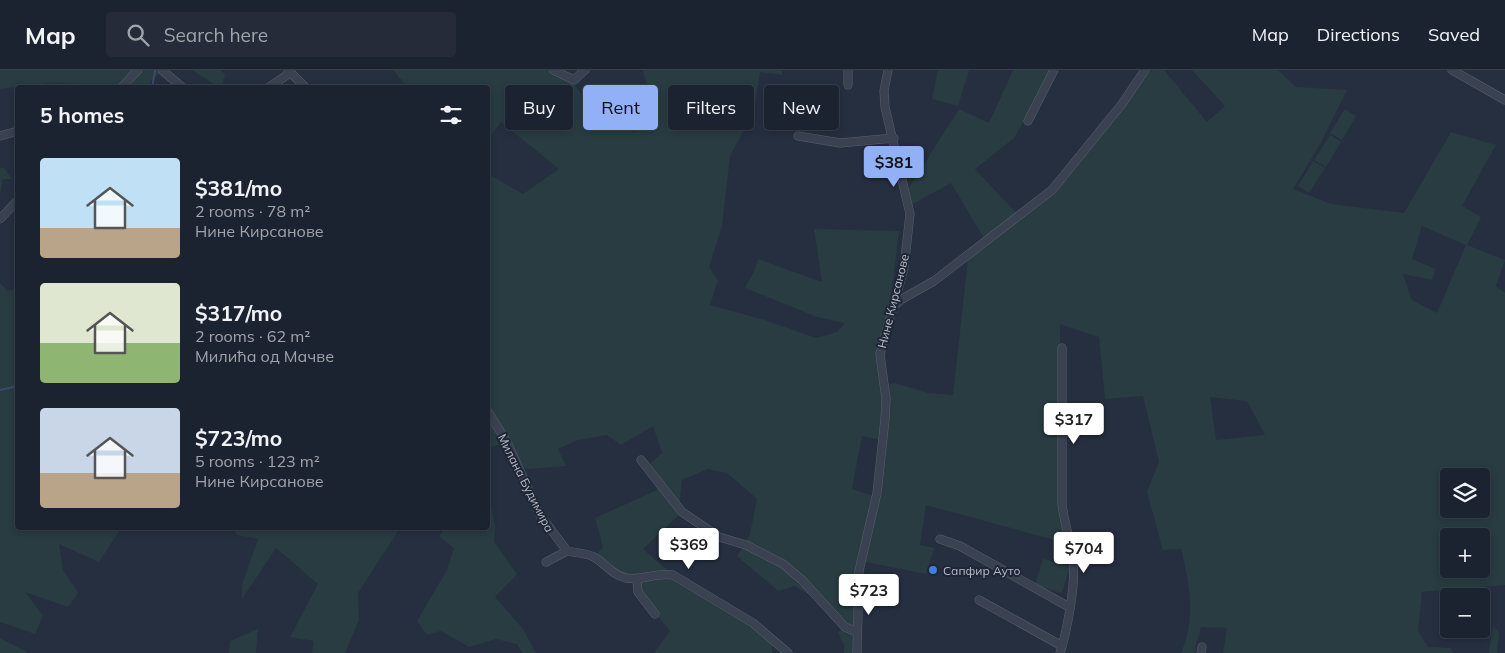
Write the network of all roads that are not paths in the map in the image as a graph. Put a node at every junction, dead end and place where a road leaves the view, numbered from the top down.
1 (138, 70) edge
2 (162, 70) edge
3 (553, 70) edge
4 (585, 70) edge
5 (848, 70) edge
6 (888, 70) edge
7 (1054, 70) edge
8 (1145, 70) edge
9 (1452, 70) edge
10 (290, 71) edge
11 (124, 85) edge
12 (180, 85) edge
13 (272, 85) edge
14 (303, 85) edge
15 (848, 85) dead end
16 (1505, 100) edge
17 (1028, 121) dead end
18 (15, 132) edge
19 (0, 136) edge
20 (798, 136) dead end
21 (894, 138) junction
22 (15, 203) edge
23 (0, 219) edge
24 (891, 311) junction
25 (1062, 348) dead end
26 (490, 415) edge
27 (641, 460) dead end
28 (940, 539) dead end
29 (567, 551) junction
30 (546, 562) dead end
31 (637, 579) junction
32 (979, 600) dead end
33 (1069, 607) junction
34 (655, 614) dead end
35 (857, 632) junction
36 (1061, 650) edge
37 (788, 653) edge
38 (857, 653) edge

1 - 11 street
2 - 12 street
3 - 4 street
5 - 15 street
6 - 21 street, Нине Кирсанове
7 - 17 street
8 - 24 street
9 - 16 street
10 - 13 street
10 - 14 street
18 - 19 street
20 - 21 street
21 - 24 street, Нине Кирсанове
22 - 23 street
24 - 35 street, Нине Кирсанове
25 - 33 street
26 - 29 street, Милана Будимира
27 - 35 street
28 - 33 street
29 - 30 street
29 - 31 street
31 - 34 street
31 - 37 street
32 - 36 street
33 - 36 street
35 - 38 street, Нине Кирсанове

